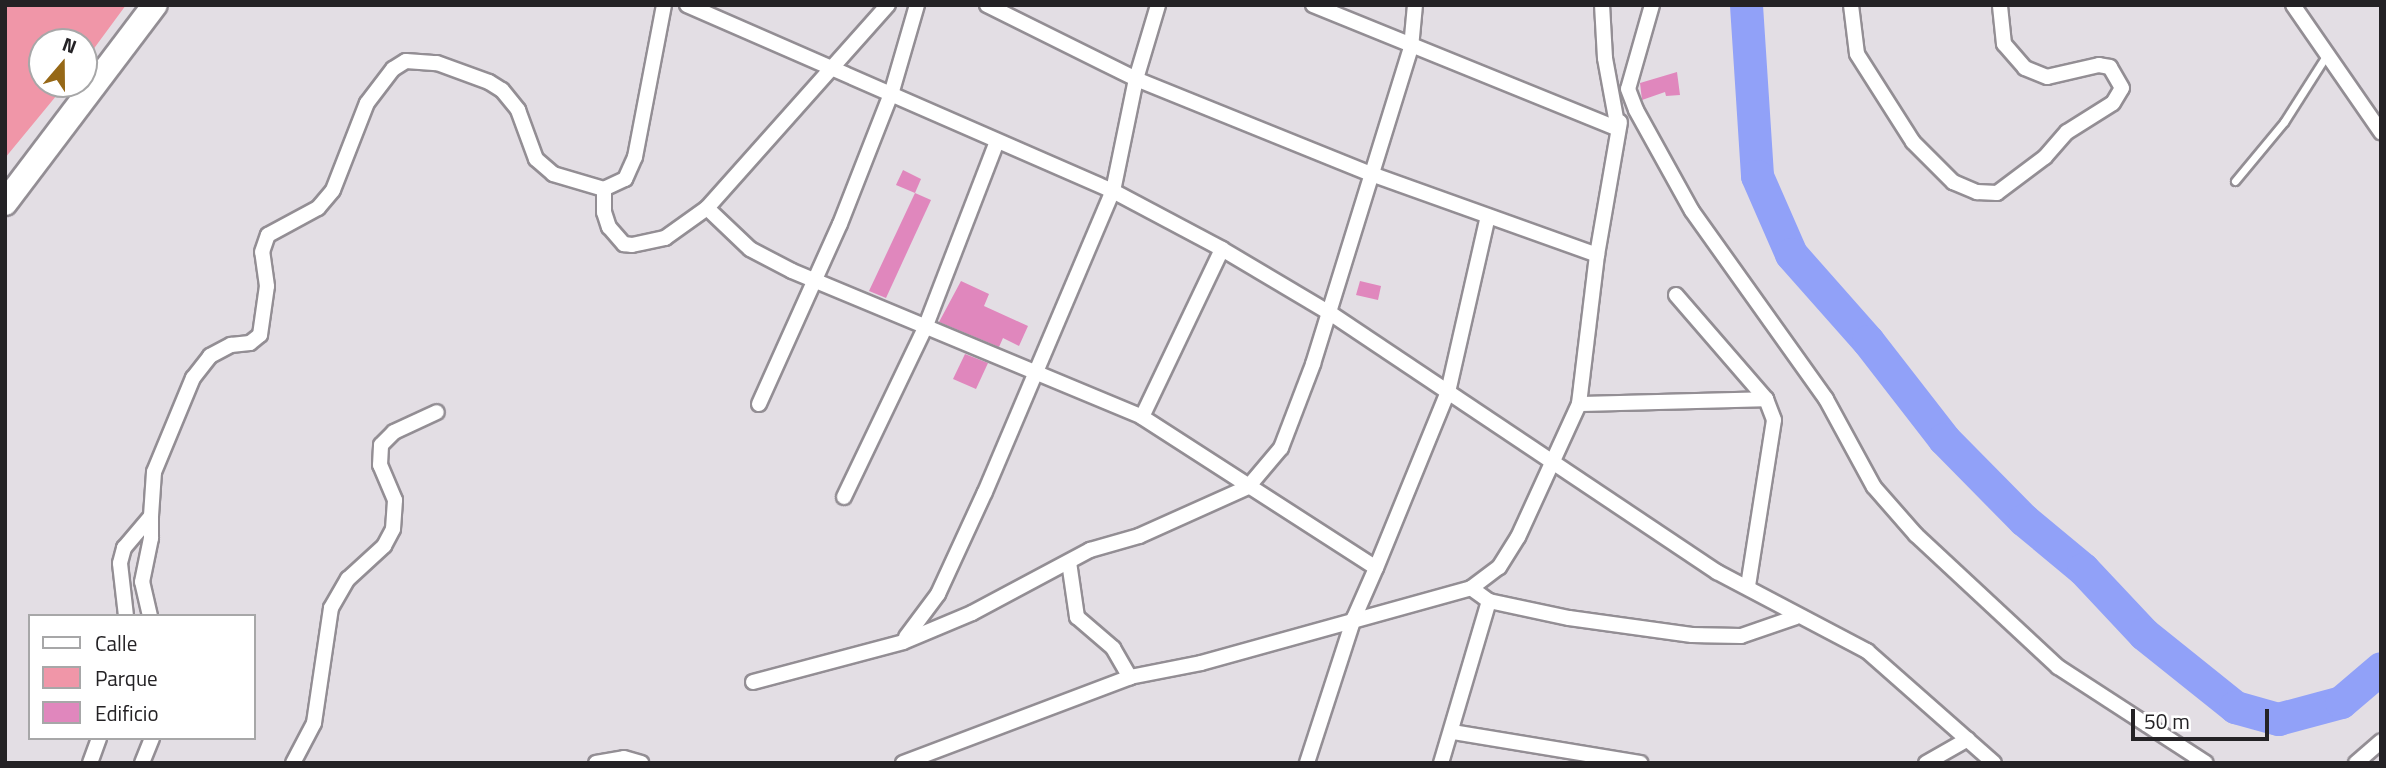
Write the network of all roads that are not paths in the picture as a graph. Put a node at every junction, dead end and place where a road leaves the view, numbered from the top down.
1 (155, 5) edge
2 (664, 5) edge
3 (687, 5) edge
4 (888, 5) edge
5 (918, 5) edge
6 (987, 5) edge
7 (1158, 5) edge
8 (1312, 5) edge
9 (1415, 5) edge
10 (1602, 5) edge
11 (1652, 5) edge
12 (1851, 5) edge
13 (2000, 5) edge
14 (2293, 5) edge
15 (1411, 48) junction
16 (2326, 55) junction
17 (834, 68) junction
18 (1136, 79) junction
19 (1628, 89) junction
20 (892, 91) junction
21 (1618, 129) junction
22 (2381, 132) edge
23 (997, 141) junction
24 (1374, 175) junction
25 (2235, 181) dead end
26 (604, 189) junction
27 (1113, 191) junction
28 (5, 203) edge
29 (708, 208) junction
30 (1488, 216) junction
31 (1222, 249) junction
32 (1597, 255) junction
33 (813, 279) junction
34 (1676, 295) dead end
35 (1330, 313) junction
36 (925, 328) junction
37 (1032, 374) junction
38 (1448, 392) junction
39 (1766, 399) junction
40 (759, 404) dead end
41 (1579, 404) junction
42 (437, 412) dead end
43 (1142, 417) junction
44 (1553, 462) junction
45 (1248, 487) junction
46 (844, 497) dead end
47 (151, 516) junction
48 (1069, 562) junction
49 (1376, 568) junction
50 (1748, 586) junction
51 (1471, 589) junction
52 (1489, 601) junction
53 (126, 614) edge
54 (150, 614) edge
55 (1796, 617) junction
56 (1354, 618) junction
57 (902, 642) junction
58 (1130, 677) junction
59 (753, 682) dead end
60 (1453, 732) junction
61 (1968, 739) junction
62 (98, 740) edge
63 (151, 740) edge
64 (2381, 741) edge
65 (90, 763) edge
66 (142, 763) edge
67 (293, 763) edge
68 (596, 763) edge
69 (641, 763) edge
70 (903, 763) edge
71 (1307, 763) edge
72 (1441, 763) edge
73 (1640, 763) edge
74 (1926, 763) edge
75 (1994, 763) edge
76 (2206, 763) edge
77 (2356, 763) edge

1 - 28 highway
2 - 26 street
3 - 17 street
4 - 17 street
5 - 20 street
6 - 18 street
7 - 18 street
8 - 15 street
9 - 15 street
10 - 21 street
11 - 19 street
12 - 13 street
14 - 16 street
15 - 21 street
15 - 24 street
16 - 22 street
16 - 25 lane
17 - 20 street
17 - 29 street
18 - 24 street
18 - 27 street
19 - 21 street
19 - 76 street
20 - 23 street
20 - 33 street
21 - 32 street
23 - 27 street
23 - 36 street
24 - 30 street
24 - 35 street
26 - 29 street
26 - 47 street
27 - 31 street
27 - 37 street
29 - 33 street
30 - 32 street
30 - 38 street
31 - 35 street
31 - 43 street
32 - 41 street
33 - 36 street
33 - 40 street
34 - 39 street
35 - 38 street
35 - 45 street
36 - 37 street
36 - 46 street
37 - 43 street
37 - 57 street
38 - 44 street
38 - 49 street
39 - 41 street
39 - 50 street
41 - 44 street
42 - 67 street
43 - 45 street
44 - 50 street
44 - 51 street
45 - 48 street
45 - 49 street
47 - 53 street
47 - 54 street
48 - 57 street
48 - 58 street
49 - 56 street
50 - 55 street
51 - 52 street
51 - 56 street
52 - 55 street
52 - 60 street
55 - 61 street
56 - 58 street
56 - 71 street
57 - 59 street
58 - 70 street
60 - 72 street
60 - 73 street
61 - 74 street
61 - 75 street
62 - 65 street
63 - 66 street
64 - 77 street
68 - 69 street

